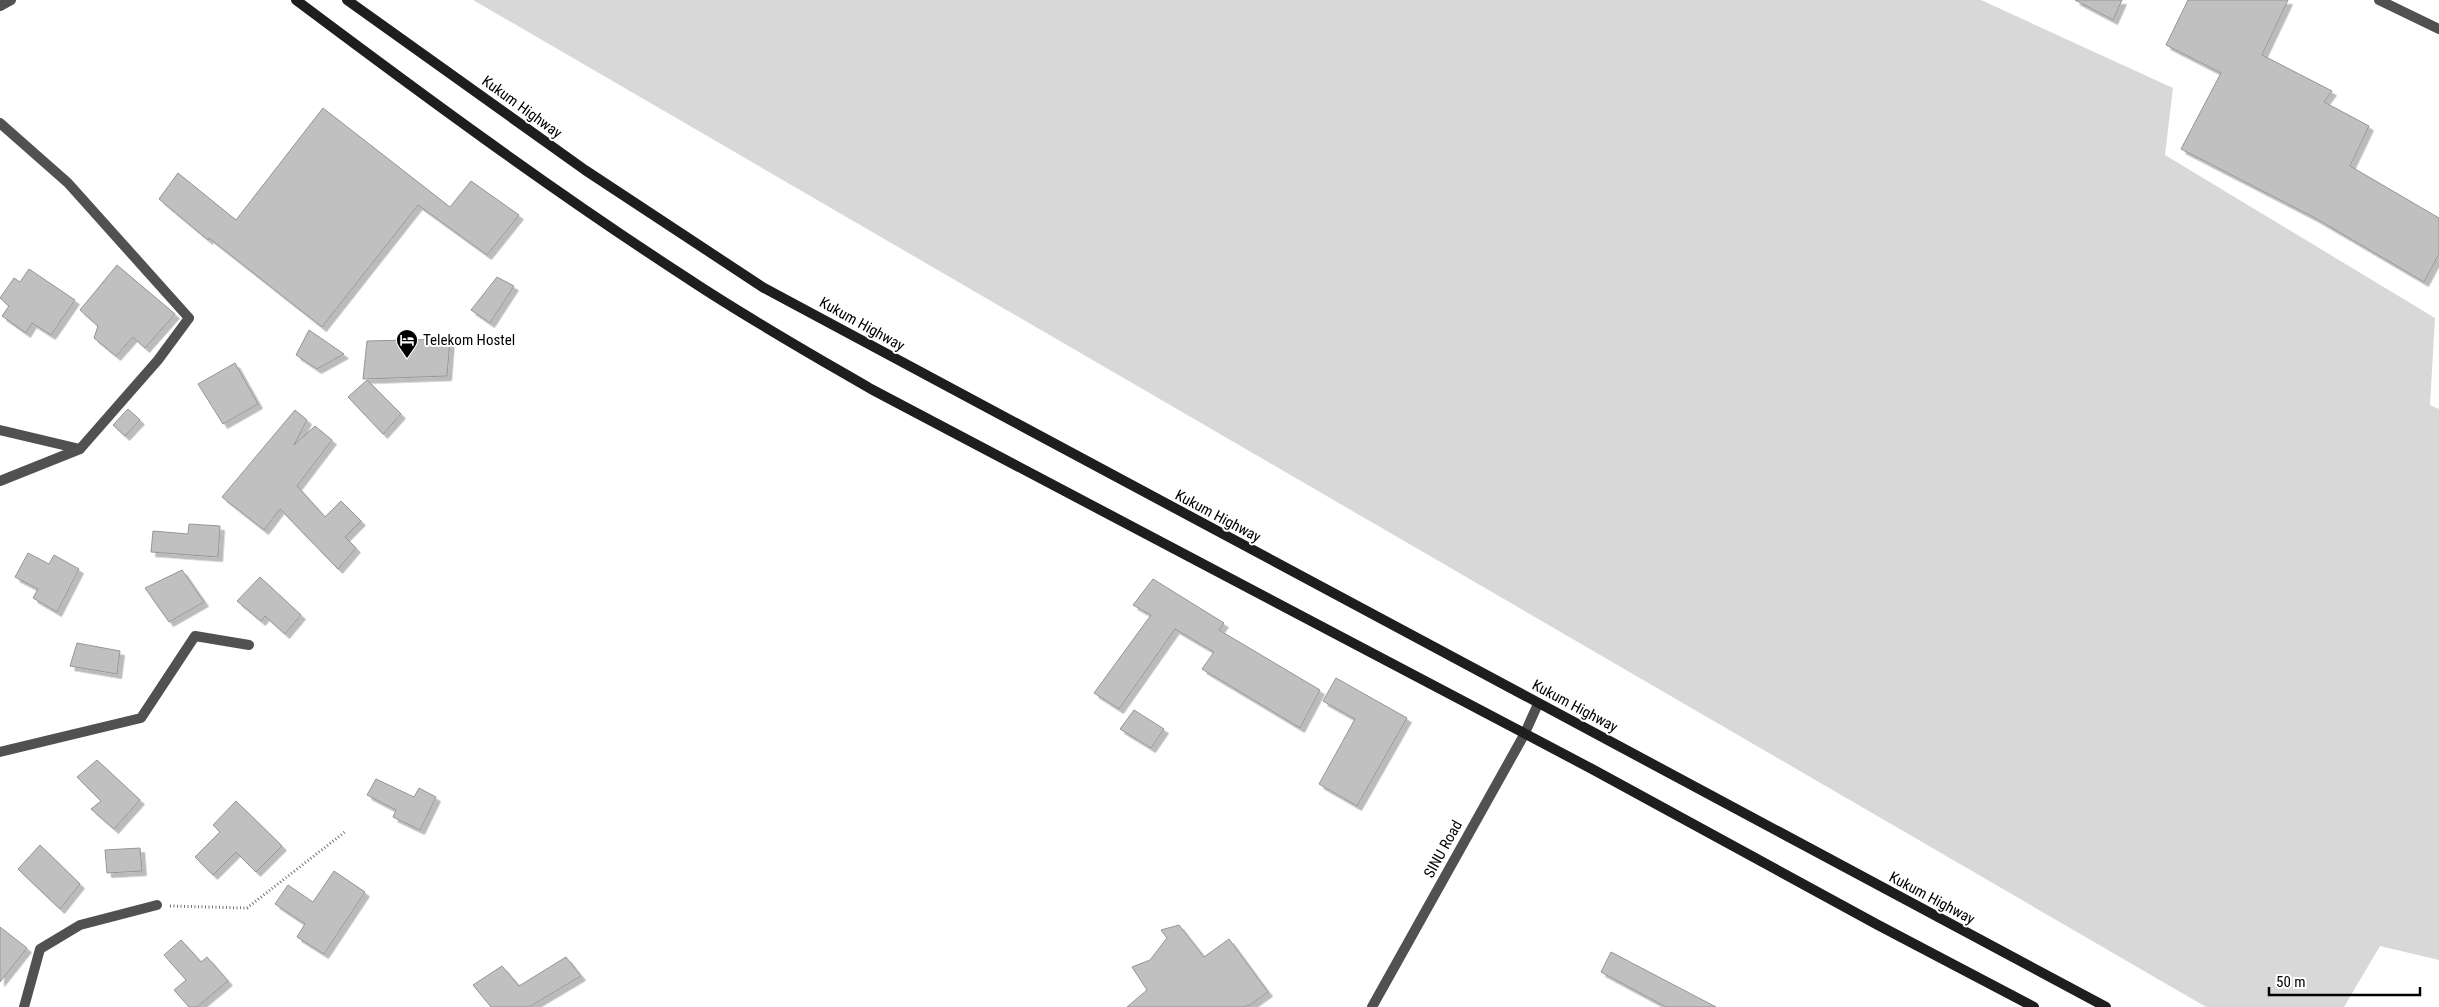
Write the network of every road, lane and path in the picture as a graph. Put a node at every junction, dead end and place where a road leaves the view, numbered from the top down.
1 (11, 0) edge
2 (296, 0) edge
3 (347, 0) edge
4 (2382, 1) edge
5 (0, 6) edge
6 (2439, 29) edge
7 (0, 123) edge
8 (0, 430) edge
9 (80, 449) junction
10 (0, 481) edge
11 (249, 646) dead end
12 (1538, 704) junction
13 (1524, 734) junction
14 (0, 752) edge
15 (346, 831) dead end
16 (157, 905) joint
17 (24, 1007) edge
18 (1372, 1007) edge
19 (2034, 1007) edge
20 (2106, 1007) edge

1 - 5 street
2 - 13 main road
3 - 12 main road, Kukum Highway
4 - 6 street
7 - 9 street
8 - 9 street
9 - 10 street
11 - 14 street
12 - 13 street, SINU Road
12 - 20 main road, Kukum Highway
13 - 18 street, SINU Road
13 - 19 main road
15 - 16 path
16 - 17 street

